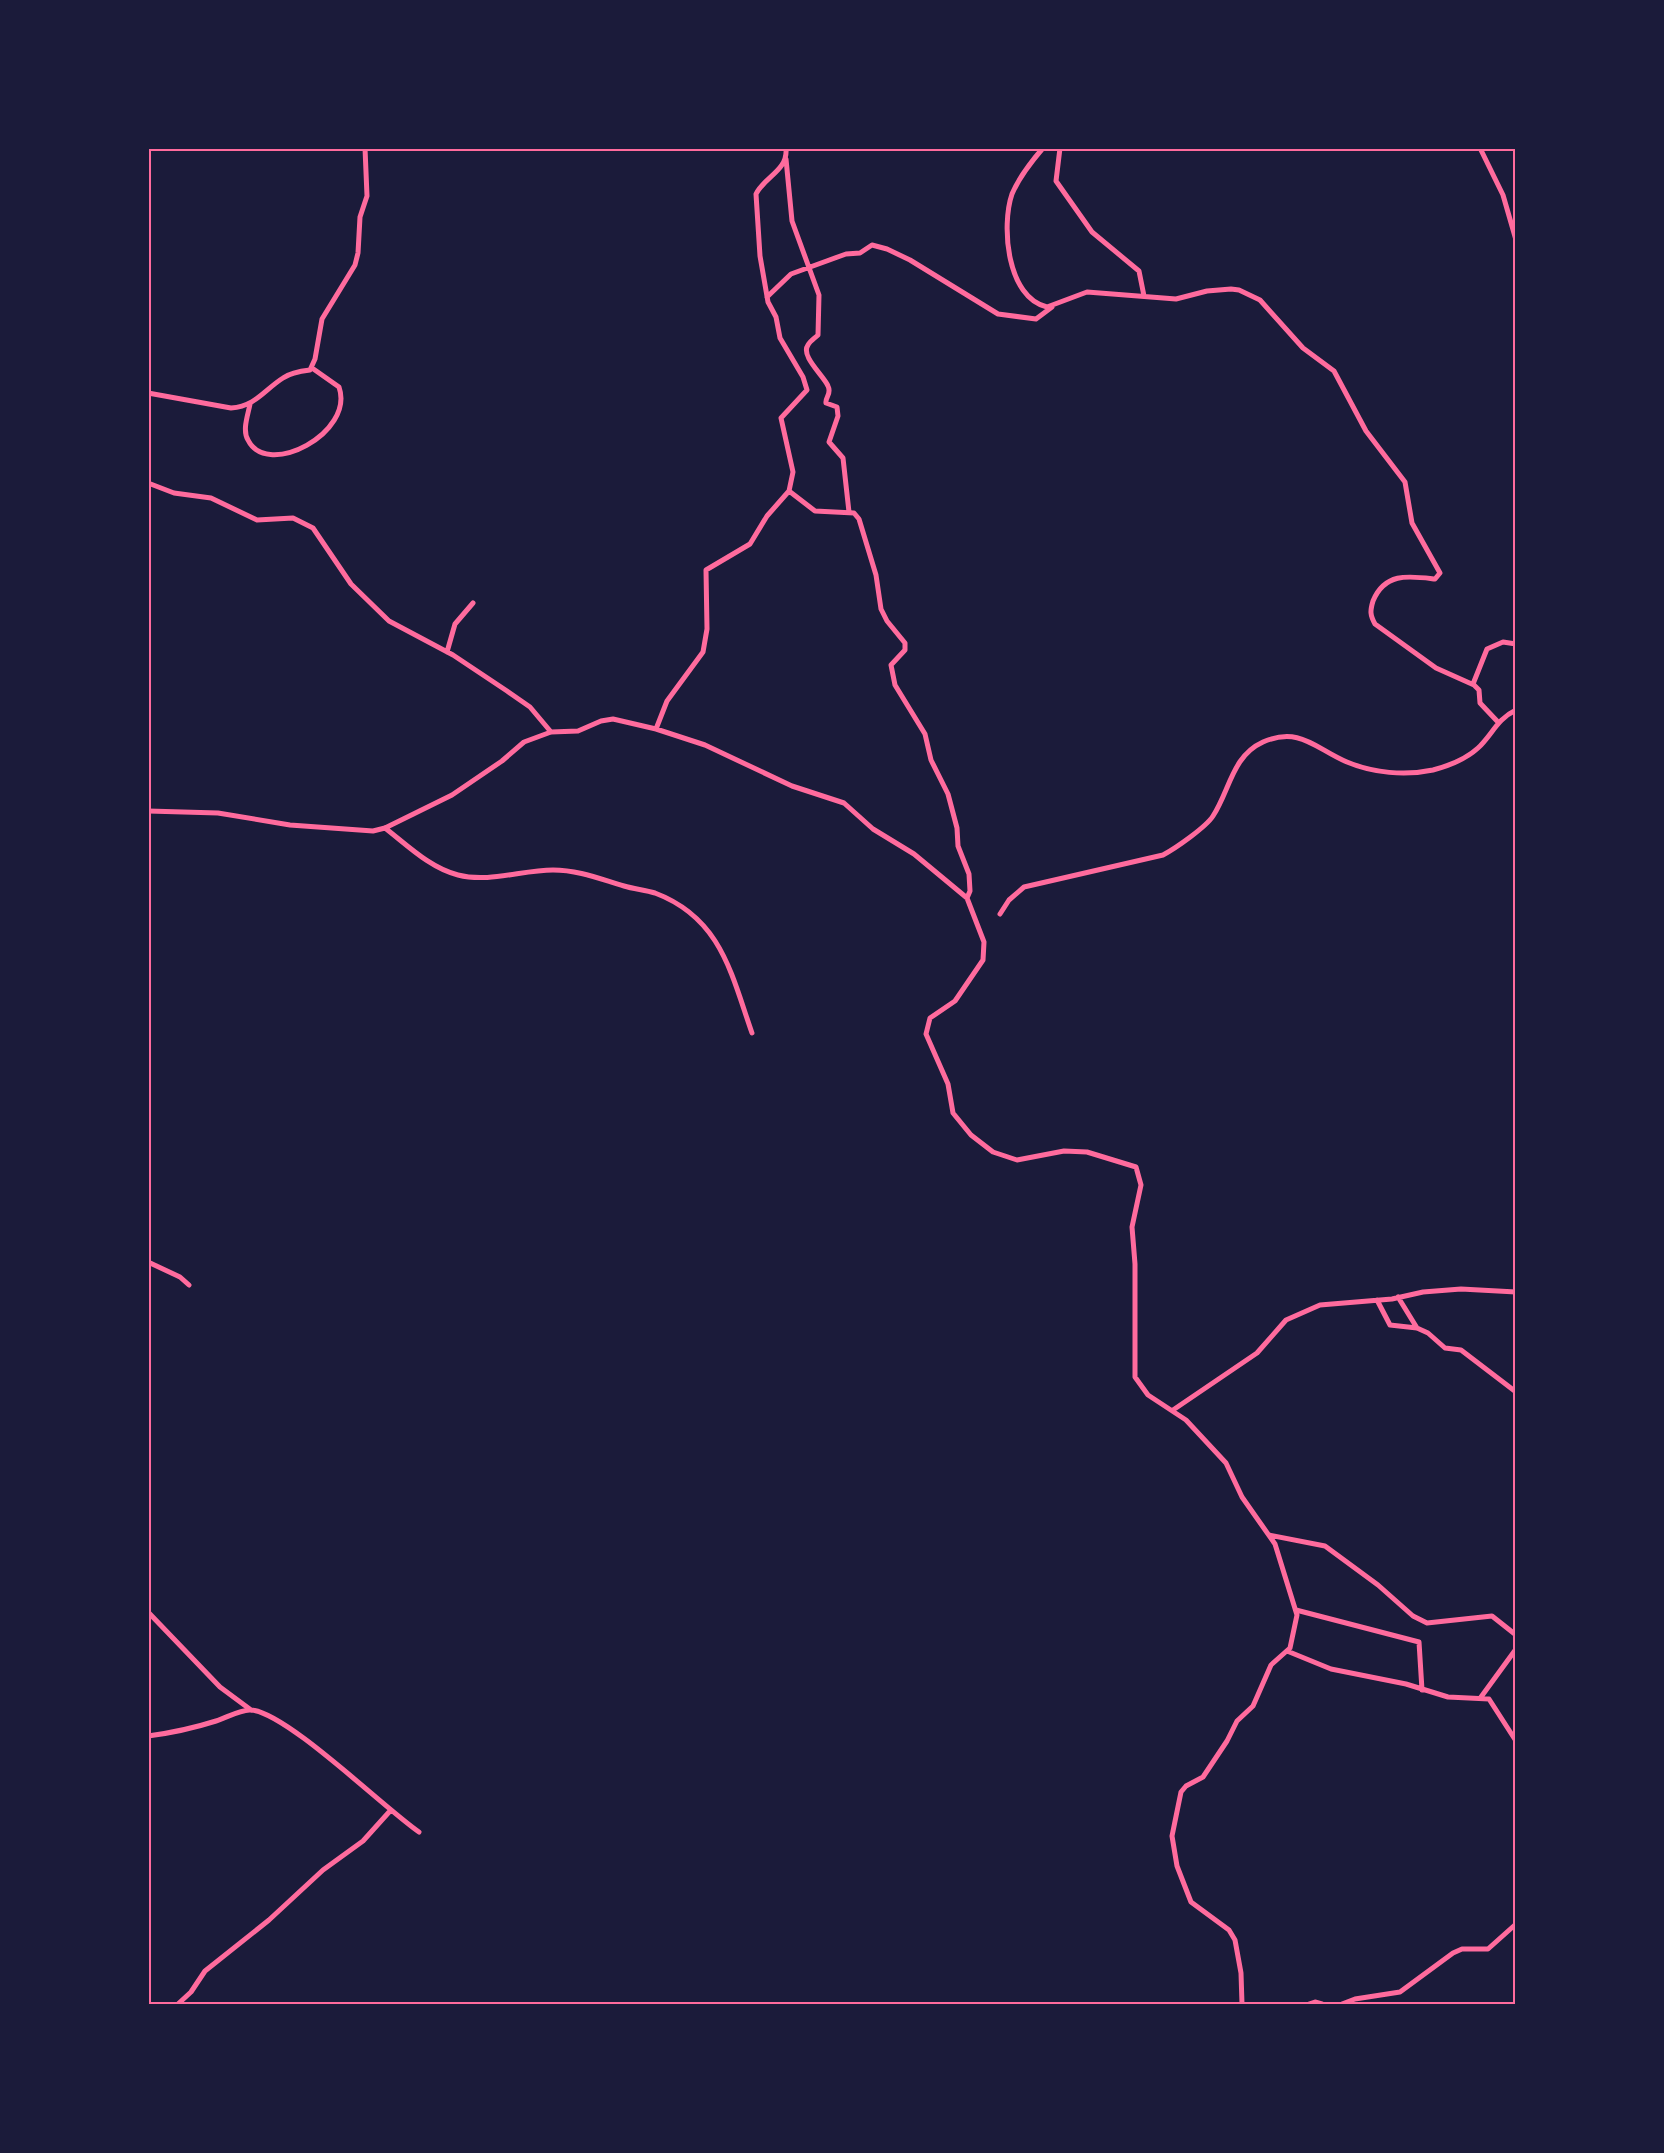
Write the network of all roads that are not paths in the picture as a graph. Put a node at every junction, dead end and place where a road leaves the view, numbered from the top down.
1 (364, 148) edge
2 (786, 148) edge
3 (1043, 148) edge
4 (1060, 148) edge
5 (1480, 148) edge
6 (786, 159) junction
7 (1515, 240) edge
8 (808, 266) junction
9 (1144, 296) junction
10 (766, 297) junction
11 (1053, 306) junction
12 (312, 368) junction
13 (148, 393) edge
14 (250, 404) junction
15 (148, 483) edge
16 (789, 491) junction
17 (849, 512) junction
18 (473, 603) dead end
19 (1515, 644) edge
20 (447, 652) junction
21 (1473, 684) junction
22 (1515, 710) edge
23 (1497, 721) junction
24 (656, 729) junction
25 (551, 732) junction
26 (148, 811) edge
27 (385, 828) junction
28 (967, 898) junction
29 (1000, 914) dead end
30 (752, 1033) dead end
31 (148, 1262) edge
32 (189, 1285) dead end
33 (1515, 1292) edge
34 (1398, 1297) junction
35 (1377, 1300) junction
36 (1417, 1328) junction
37 (1515, 1392) edge
38 (1173, 1410) junction
39 (1269, 1535) junction
40 (1296, 1610) junction
41 (148, 1612) edge
42 (1515, 1635) edge
43 (1515, 1649) edge
44 (1287, 1651) junction
45 (1422, 1690) junction
46 (1481, 1697) junction
47 (251, 1710) junction
48 (148, 1736) edge
49 (1515, 1741) edge
50 (390, 1811) junction
51 (418, 1832) dead end
52 (1515, 1924) edge
53 (1375, 1997) junction
54 (178, 2004) edge
55 (1242, 2004) edge
56 (1309, 2004) edge
57 (1322, 2004) edge
58 (1342, 2004) edge
59 (1369, 2004) edge

1 - 12 street
2 - 6 street
3 - 11 street
4 - 9 street
5 - 7 street
6 - 8 street
6 - 10 street
8 - 10 street
8 - 11 street
8 - 17 street
9 - 11 street
9 - 21 street
10 - 16 street
12 - 14 street
12 - 14 street
13 - 14 street
15 - 20 street
16 - 17 street
16 - 24 street
17 - 28 street
18 - 20 street
19 - 21 street
20 - 25 street
21 - 23 street
22 - 23 street
23 - 29 street
24 - 25 street
24 - 28 street
25 - 27 street
26 - 27 street
27 - 30 street
28 - 38 street
31 - 32 street
33 - 34 street
34 - 35 street
34 - 36 street
35 - 36 street
35 - 38 street
36 - 37 street
38 - 39 street
39 - 40 street
39 - 42 street
40 - 44 street
40 - 45 street
41 - 47 street
43 - 46 street
44 - 45 street
44 - 55 street
45 - 46 street
46 - 49 street
47 - 48 street
47 - 50 street
50 - 51 street
50 - 54 street
52 - 53 street
53 - 58 street
53 - 59 street
56 - 57 street

